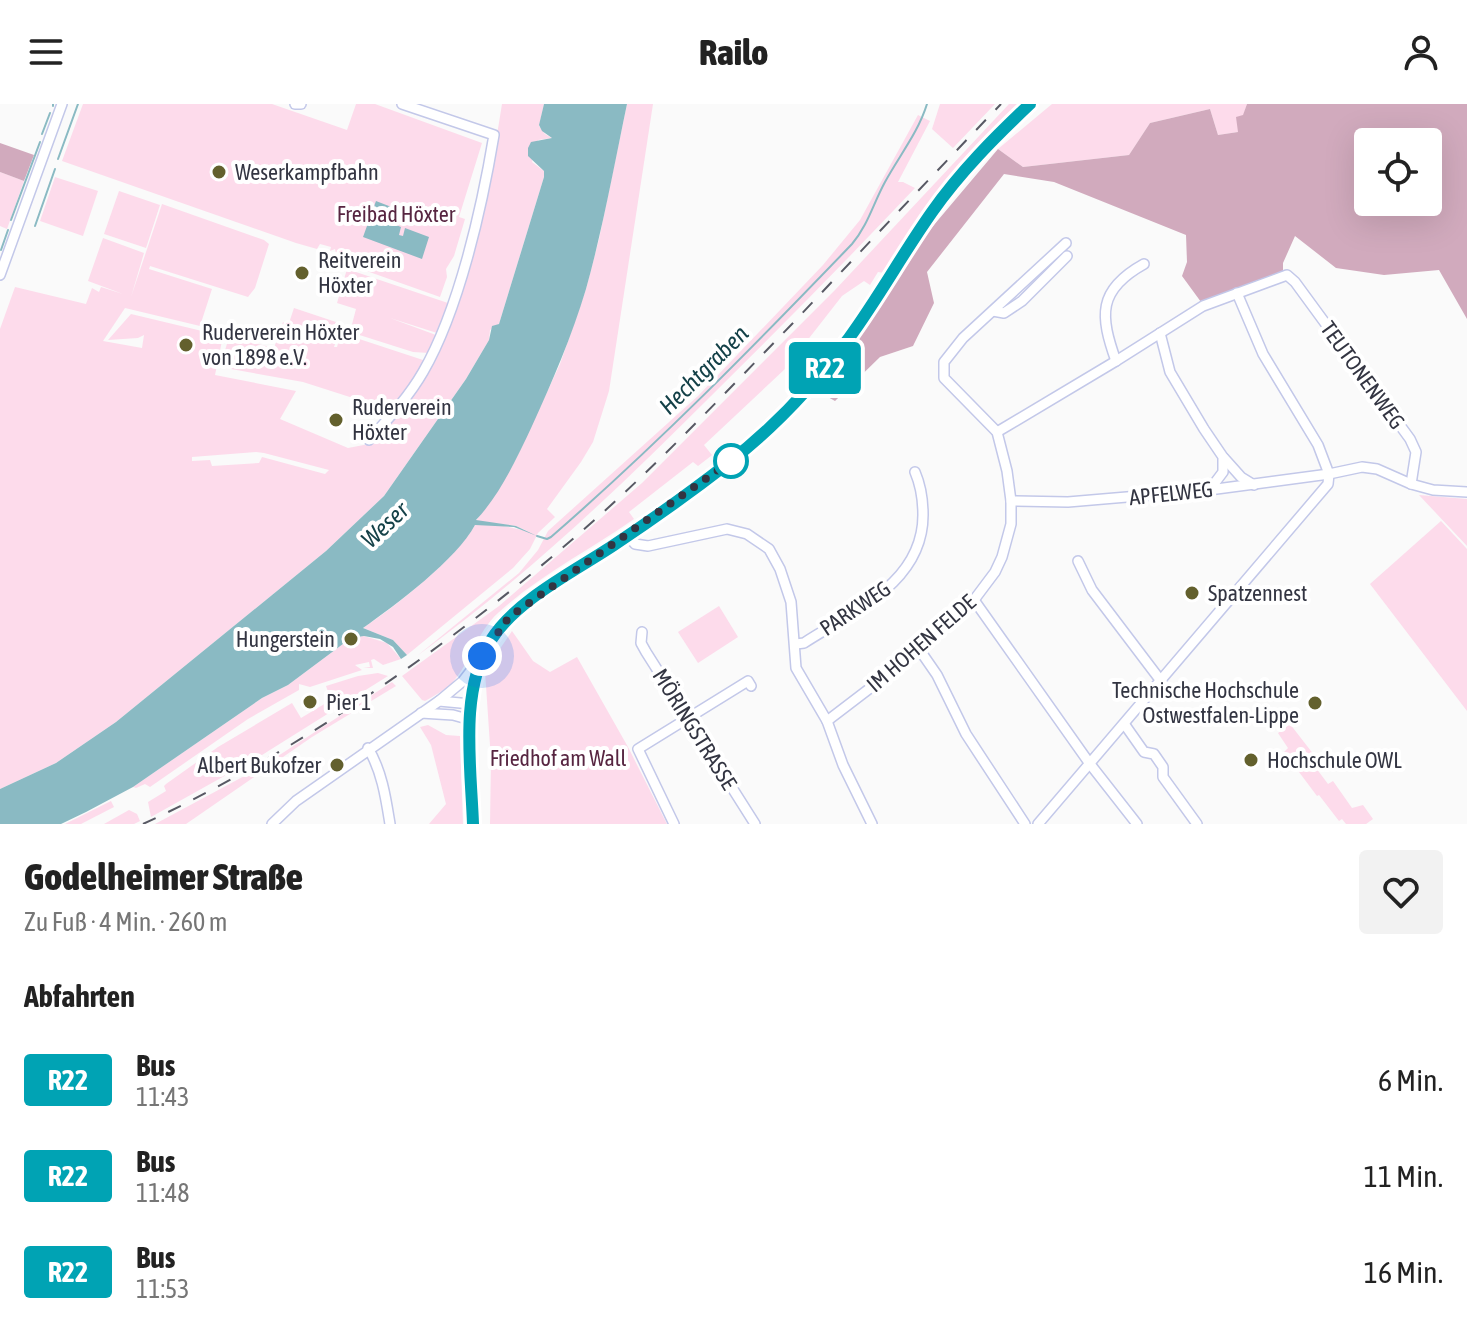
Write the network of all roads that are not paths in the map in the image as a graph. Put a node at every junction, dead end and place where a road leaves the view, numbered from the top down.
1 (62, 104) edge
2 (402, 104) edge
3 (1030, 104) edge
4 (1066, 243) dead end
5 (1067, 256) dead end
6 (1144, 264) dead end
7 (0, 275) edge
8 (1237, 293) junction
9 (993, 311) junction
10 (1160, 333) junction
11 (1116, 361) junction
12 (997, 432) junction
13 (369, 440) dead end
14 (1223, 457) junction
15 (915, 472) dead end
16 (1329, 474) junction
17 (1411, 484) junction
18 (1254, 485) junction
19 (1209, 490) junction
20 (1467, 492) edge
21 (1011, 501) junction
22 (628, 536) junction
23 (1078, 561) dead end
24 (974, 600) junction
25 (642, 632) dead end
26 (796, 644) junction
27 (919, 649) junction
28 (482, 656) junction
29 (1161, 681) junction
30 (751, 686) dead end
31 (439, 701) junction
32 (471, 704) junction
33 (421, 713) junction
34 (688, 719) junction
35 (471, 720) junction
36 (827, 721) junction
37 (1125, 725) junction
38 (368, 748) junction
39 (1090, 764) junction
40 (272, 824) edge
41 (390, 824) edge
42 (473, 824) edge
43 (674, 824) edge
44 (755, 824) edge
45 (872, 824) edge
46 (1025, 824) edge
47 (1038, 824) edge
48 (1137, 824) edge
49 (1197, 824) edge

1 - 7 street
2 - 13 street
3 - 22 main road
4 - 9 street
5 - 9 street
6 - 11 street
8 - 10 street
8 - 16 street
8 - 17 street, TEUTONENWEG
9 - 12 street
10 - 11 street
10 - 14 street
11 - 12 street
12 - 21 street, IM HOHEN FELDE
14 - 18 street
14 - 19 street
15 - 26 street, PARKWEG
16 - 17 street, APFELWEG
16 - 18 street, APFELWEG
16 - 29 street
17 - 20 street, APFELWEG
18 - 19 street, APFELWEG
19 - 21 street, APFELWEG
21 - 24 street, IM HOHEN FELDE
22 - 26 street
22 - 28 main road
23 - 29 street
24 - 27 street, IM HOHEN FELDE
24 - 39 street
25 - 34 street, MÖRINGSTRASSE
26 - 36 street
27 - 36 street, IM HOHEN FELDE
27 - 46 street
28 - 31 street
28 - 32 main road
29 - 37 street
30 - 34 street
31 - 32 street
31 - 33 street
32 - 35 main road
33 - 35 street
33 - 38 street
34 - 43 street
34 - 44 street, MÖRINGSTRASSE
35 - 42 main road
36 - 45 street
37 - 39 street
37 - 49 street
38 - 40 street
38 - 41 street
39 - 47 street
39 - 48 street

